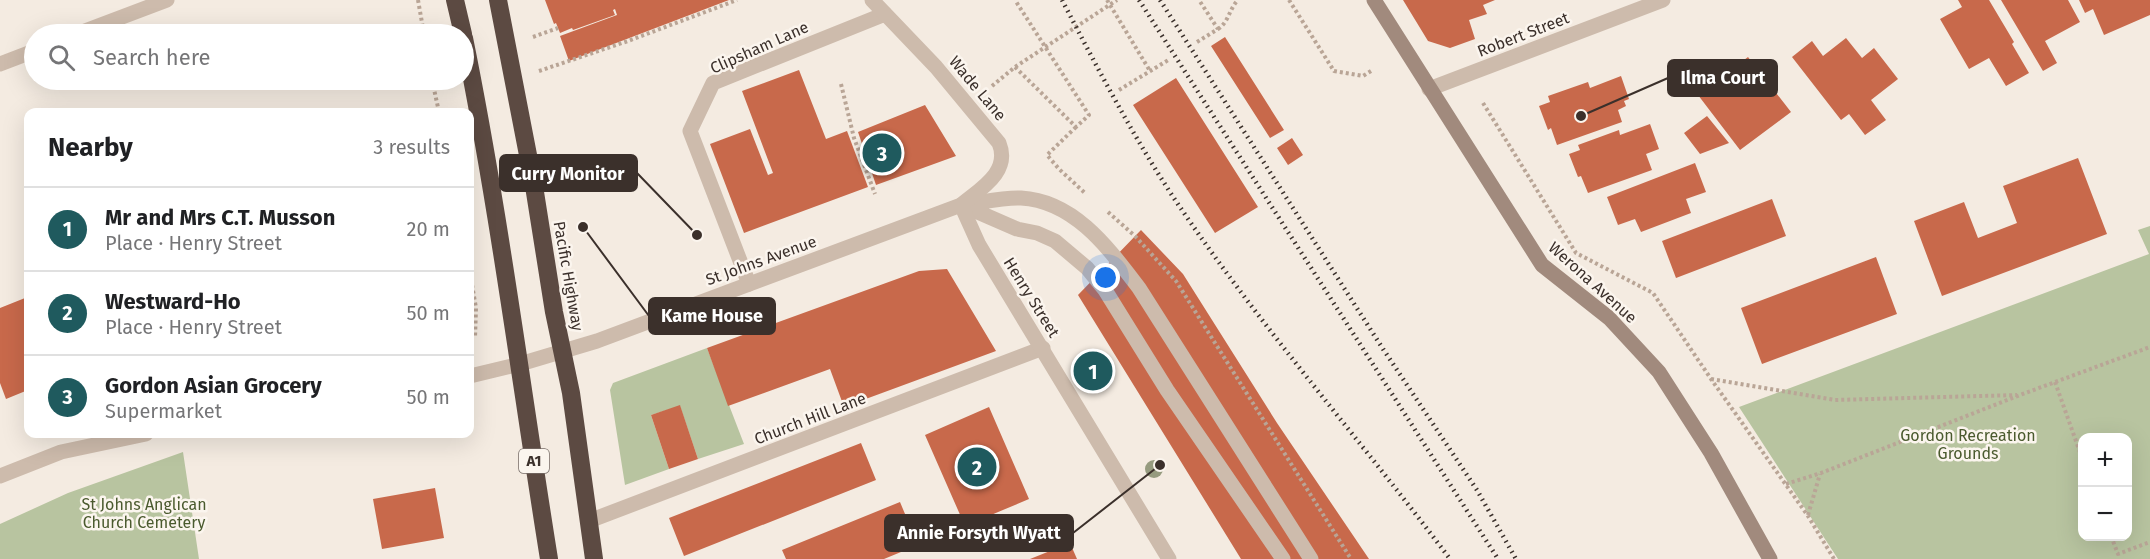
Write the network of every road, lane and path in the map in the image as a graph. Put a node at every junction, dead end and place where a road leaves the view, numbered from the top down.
1 (167, 0) edge
2 (418, 0) edge
3 (455, 0) edge
4 (498, 0) edge
5 (737, 0) edge
6 (872, 0) edge
7 (1015, 0) edge
8 (1117, 0) edge
9 (1199, 0) edge
10 (1238, 0) edge
11 (1289, 0) edge
12 (1374, 0) edge
13 (1663, 0) edge
14 (1108, 2) edge
15 (885, 14) junction
16 (103, 24) edge
17 (422, 24) edge
18 (460, 24) edge
19 (558, 28) dead end
20 (1218, 29) junction
21 (534, 37) dead end
22 (1197, 42) dead end
23 (1045, 47) junction
24 (24, 55) edge
25 (1170, 59) dead end
26 (0, 64) edge
27 (1015, 67) junction
28 (539, 71) dead end
29 (1150, 71) junction
30 (1371, 71) dead end
31 (841, 84) dead end
32 (992, 86) dead end
33 (1429, 89) junction
34 (434, 90) edge
35 (474, 90) edge
36 (1119, 90) dead end
37 (1483, 103) dead end
38 (438, 108) edge
39 (1076, 127) junction
40 (875, 194) dead end
41 (1093, 200) dead end
42 (961, 205) junction
43 (1101, 206) dead end
44 (748, 284) junction
45 (474, 296) edge
46 (475, 338) dead end
47 (2150, 347) edge
48 (1043, 348) junction
49 (562, 352) junction
50 (520, 364) junction
51 (474, 375) edge
52 (1711, 379) junction
53 (2055, 382) junction
54 (2020, 395) junction
55 (128, 438) edge
56 (2078, 447) edge
57 (1821, 473) junction
58 (0, 476) edge
59 (1785, 484) junction
60 (1808, 516) junction
61 (589, 521) junction
62 (2113, 541) edge
63 (2150, 542) edge
64 (549, 559) edge
65 (594, 559) edge
66 (1169, 559) edge
67 (1283, 559) edge
68 (1311, 559) edge
69 (1350, 559) edge
70 (1770, 559) edge
71 (1834, 559) edge

1 - 16 street
2 - 17 path
3 - 18 highway, A1
4 - 49 highway, Pacific Highway
5 - 28 path
6 - 15 street, Wade Lane
7 - 23 path
8 - 14 path
9 - 20 path
10 - 20 path
11 - 30 path
12 - 33 street, Werona Avenue
13 - 33 street, Robert Street
14 - 23 path
14 - 29 path
15 - 42 street, Wade Lane
15 - 44 street, Clipsham Lane
19 - 21 path
20 - 22 path
23 - 27 path
23 - 39 path
24 - 26 street
25 - 29 path
27 - 32 path
27 - 39 path
29 - 36 path
31 - 40 path
33 - 70 street, Werona Avenue
34 - 38 path
35 - 50 highway, A1
37 - 52 path
39 - 41 path
42 - 44 street, St Johns Avenue
42 - 48 street, Henry Street
42 - 67 street
42 - 68 street
43 - 69 path
44 - 49 street, St Johns Avenue
45 - 46 path
47 - 53 path
48 - 61 street, Church Hill Lane
48 - 66 street, Henry Street
49 - 50 street, St Johns Avenue
49 - 61 highway, Pacific Highway
50 - 51 street, St Johns Avenue
50 - 64 highway, A1
52 - 54 path
52 - 59 path
53 - 54 path
53 - 56 path
54 - 57 path
55 - 58 street
57 - 59 path
57 - 60 path
59 - 60 path
60 - 71 path
61 - 65 highway, Pacific Highway
62 - 63 path

